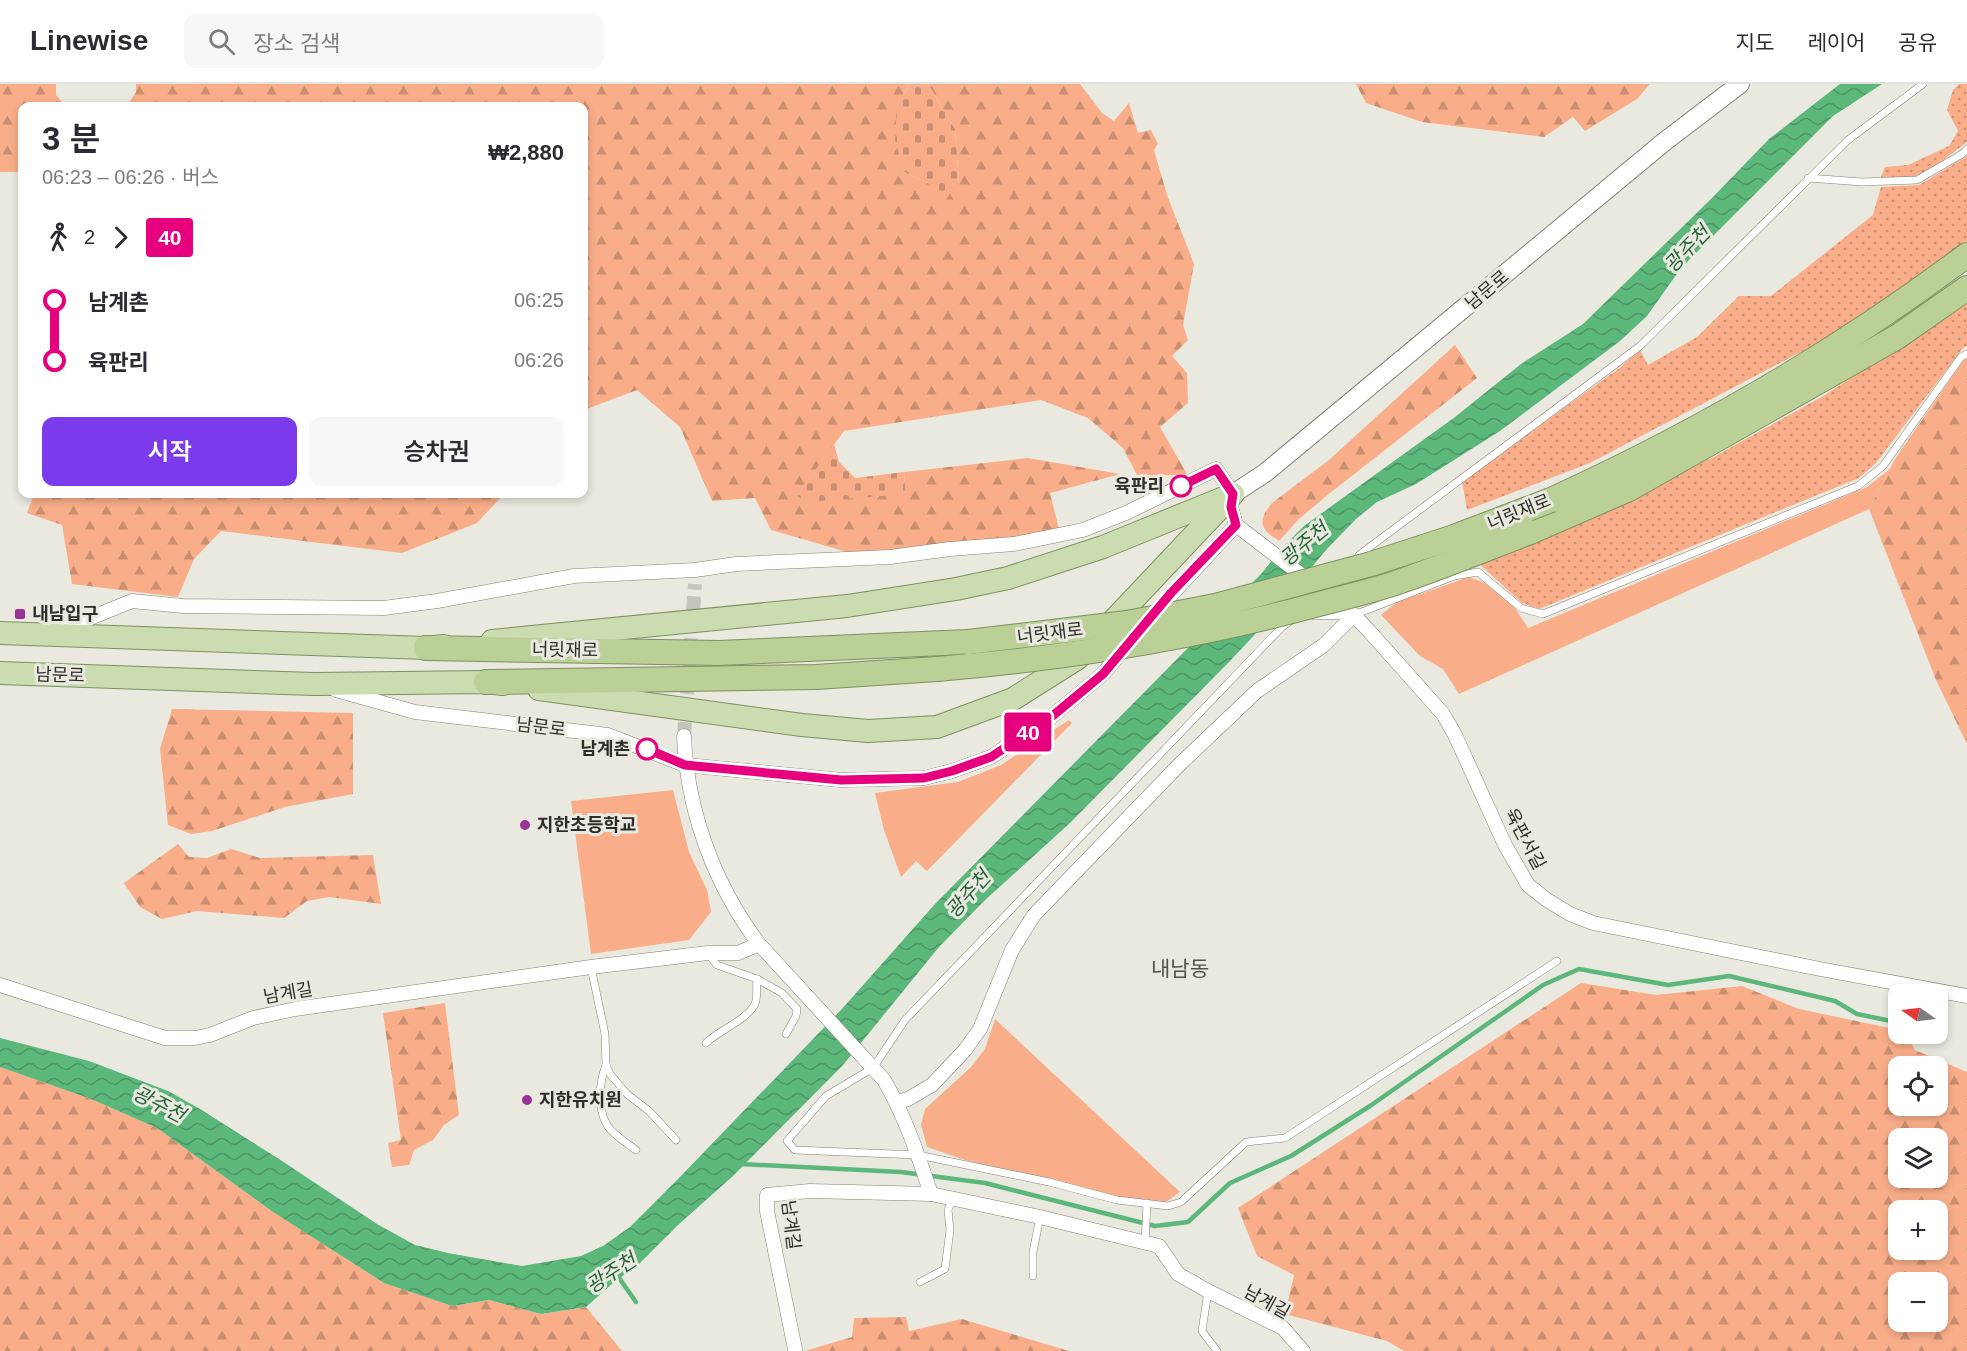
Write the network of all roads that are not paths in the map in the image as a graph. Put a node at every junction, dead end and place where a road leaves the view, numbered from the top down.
1 (1740, 84) edge
2 (1923, 84) edge
3 (1967, 149) edge
4 (1808, 178) junction
5 (1967, 255) edge
6 (1967, 288) edge
7 (1967, 354) edge
8 (1233, 494) junction
9 (1236, 525) junction
10 (1358, 575) dead end
11 (1357, 585) dead end
12 (1354, 615) junction
13 (0, 633) edge
14 (48, 635) junction
15 (426, 648) junction
16 (0, 673) edge
17 (486, 682) junction
18 (314, 684) junction
19 (684, 736) tunnel mouth
20 (685, 765) junction
21 (759, 944) junction
22 (708, 953) junction
23 (1557, 961) dead end
24 (591, 967) junction
25 (757, 980) junction
26 (0, 985) edge
27 (1967, 996) edge
28 (786, 1034) dead end
29 (706, 1043) dead end
30 (606, 1065) junction
31 (870, 1065) junction
32 (897, 1102) junction
33 (676, 1140) dead end
34 (636, 1150) dead end
35 (920, 1160) junction
36 (930, 1190) junction
37 (952, 1198) junction
38 (1147, 1205) junction
39 (1040, 1217) junction
40 (1145, 1237) junction
41 (1033, 1276) dead end
42 (920, 1282) dead end
43 (1208, 1292) junction
44 (795, 1348) dead end
45 (1218, 1351) edge
46 (1303, 1351) edge

1 - 8 street, 남문로
2 - 4 lane
3 - 4 lane
4 - 10 lane
5 - 15 highway, 너릿재로, bridge
6 - 17 highway, 너릿재로, bridge
7 - 12 lane
8 - 9 street
8 - 14 street
8 - 15 main road
8 - 17 main road
9 - 12 street, 육판서길
9 - 20 street, 남문로
11 - 12 lane
12 - 27 street, 육판서길
12 - 31 lane
12 - 32 street
13 - 14 main road
14 - 15 main road, 너릿재로
16 - 18 main road, 남문로
17 - 18 main road, 너릿재로
18 - 20 street, 남문로
19 - 20 street
20 - 21 street
21 - 22 street, 남계길
21 - 31 street
22 - 24 street, 남계길
22 - 25 lane
23 - 38 lane
24 - 26 street, 남계길
24 - 30 lane
25 - 28 lane
25 - 29 lane
30 - 33 lane
30 - 34 lane
31 - 32 street
31 - 35 lane
32 - 35 street
35 - 36 street
35 - 38 lane
36 - 37 street, 남계길
36 - 44 street, 남계길
37 - 39 street, 남계길
37 - 42 lane
38 - 40 lane
39 - 40 street, 남계길
39 - 41 lane
40 - 43 street, 남계길
43 - 45 lane
43 - 46 street, 남계길

